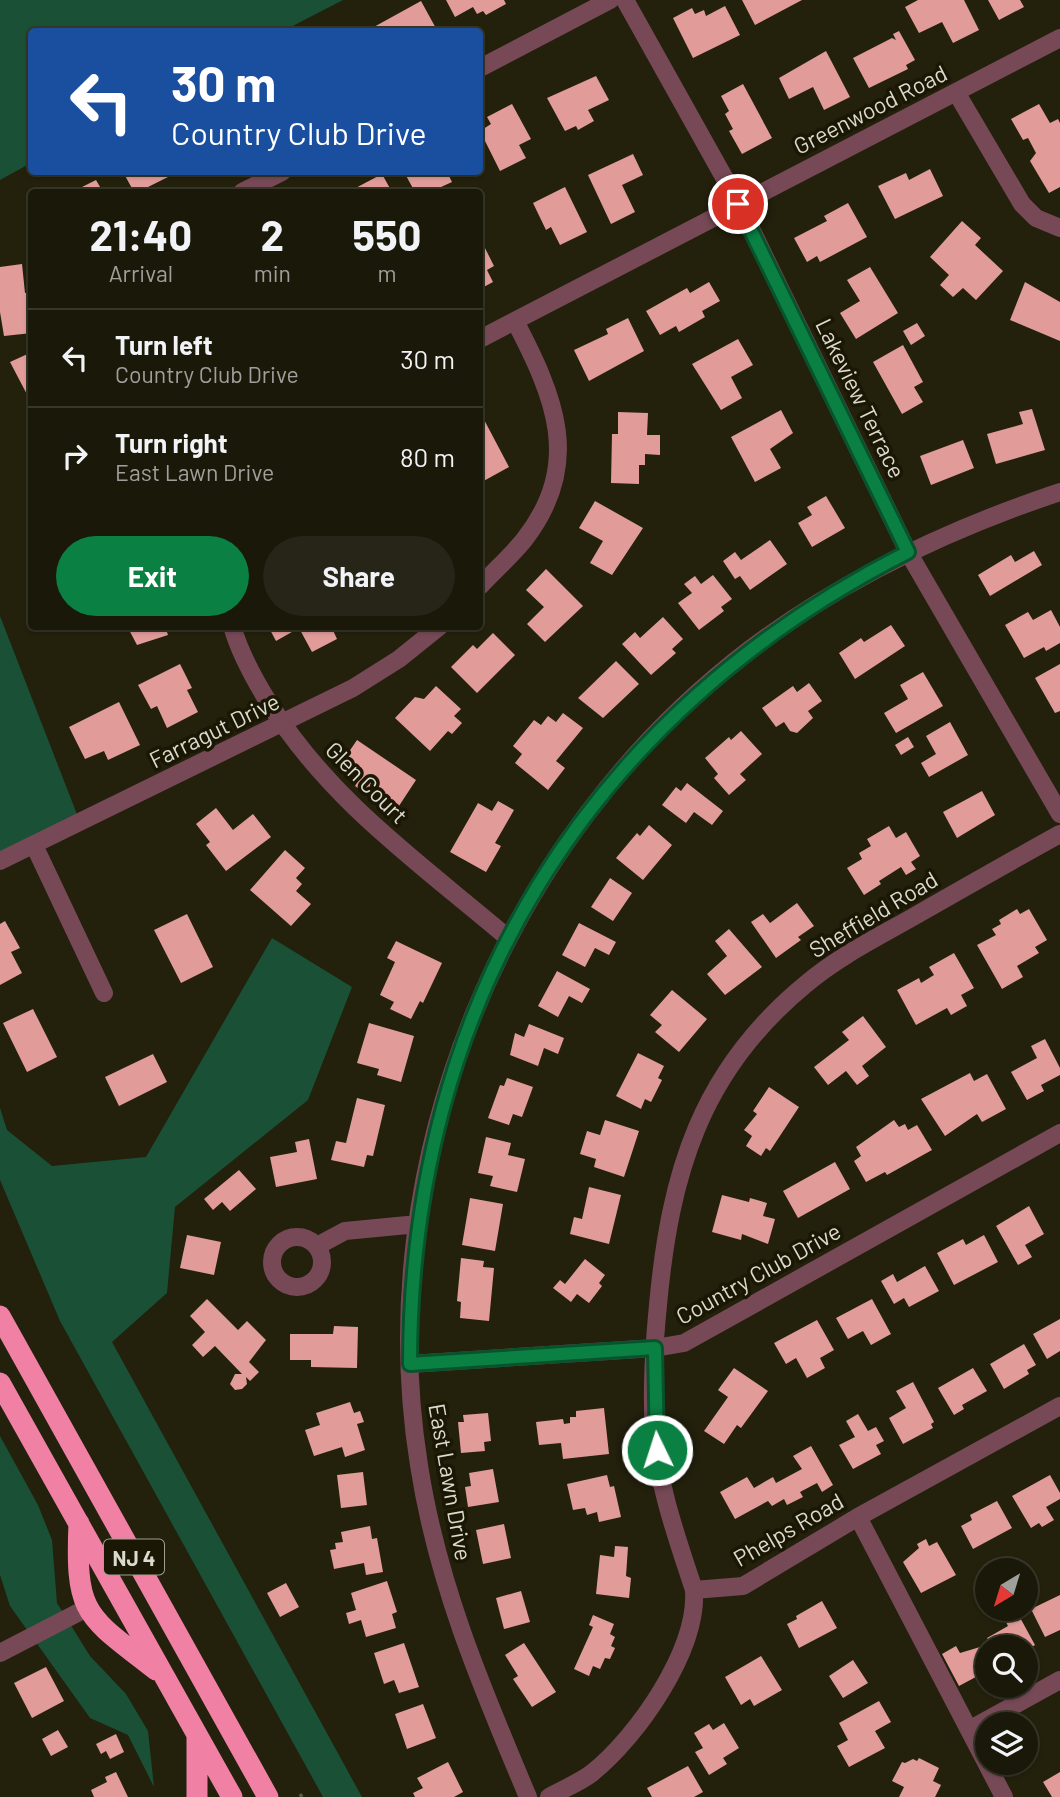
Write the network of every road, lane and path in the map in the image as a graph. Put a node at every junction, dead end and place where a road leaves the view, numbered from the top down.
1 (610, 0) edge
2 (625, 0) edge
3 (1060, 38) edge
4 (483, 66) edge
5 (956, 92) junction
6 (276, 175) edge
7 (248, 189) edge
8 (738, 204) junction
9 (1060, 228) edge
10 (514, 321) junction
11 (483, 337) edge
12 (1060, 492) edge
13 (908, 552) junction
14 (483, 583) edge
15 (234, 630) edge
16 (435, 630) edge
17 (282, 724) junction
18 (1060, 814) edge
19 (1060, 834) edge
20 (34, 845) junction
21 (0, 861) edge
22 (508, 938) junction
23 (104, 993) dead end
24 (1060, 1133) edge
25 (418, 1224) junction
26 (317, 1246) dead end
27 (0, 1316) edge
28 (655, 1348) junction
29 (410, 1364) junction
30 (0, 1383) edge
31 (1060, 1406) edge
32 (858, 1517) junction
33 (79, 1523) junction
34 (694, 1590) junction
35 (87, 1608) junction
36 (0, 1653) edge
37 (164, 1676) junction
38 (1060, 1680) edge
39 (969, 1730) junction
40 (197, 1734) junction
41 (197, 1797) edge
42 (232, 1797) edge
43 (268, 1797) edge
44 (528, 1797) edge
45 (549, 1797) edge
46 (1004, 1797) edge

1 - 4 street
2 - 8 street, Lakeview Terrace
3 - 5 street, Greenwood Road
5 - 8 street, Greenwood Road
5 - 9 street
6 - 7 street
8 - 10 street, Greenwood Road
8 - 13 street, Lakeview Terrace
10 - 11 street, Greenwood Road
10 - 14 street
12 - 13 street, East Lawn Drive
13 - 18 street, Lakeview Terrace
13 - 22 street, East Lawn Drive
15 - 17 street, Glen Court
16 - 17 street, Farragut Drive
17 - 20 street, Farragut Drive
17 - 22 street, Glen Court
19 - 28 street, Sheffield Road
20 - 21 street, Farragut Drive
20 - 23 street
22 - 25 street, East Lawn Drive
24 - 28 street, Country Club Drive
25 - 26 street
25 - 29 street, East Lawn Drive
27 - 43 highway, NJ 4
28 - 29 street, Country Club Drive
28 - 34 street, Sheffield Road
29 - 44 street, East Lawn Drive
30 - 33 highway, NJ 4
31 - 32 street, Phelps Road
32 - 34 street, Phelps Road
32 - 39 street
33 - 35 highway
33 - 37 highway, NJ 4
34 - 45 street
35 - 36 street
35 - 37 highway
37 - 40 highway, NJ 4
38 - 39 street
39 - 46 street
40 - 41 highway
40 - 42 highway, NJ 4

